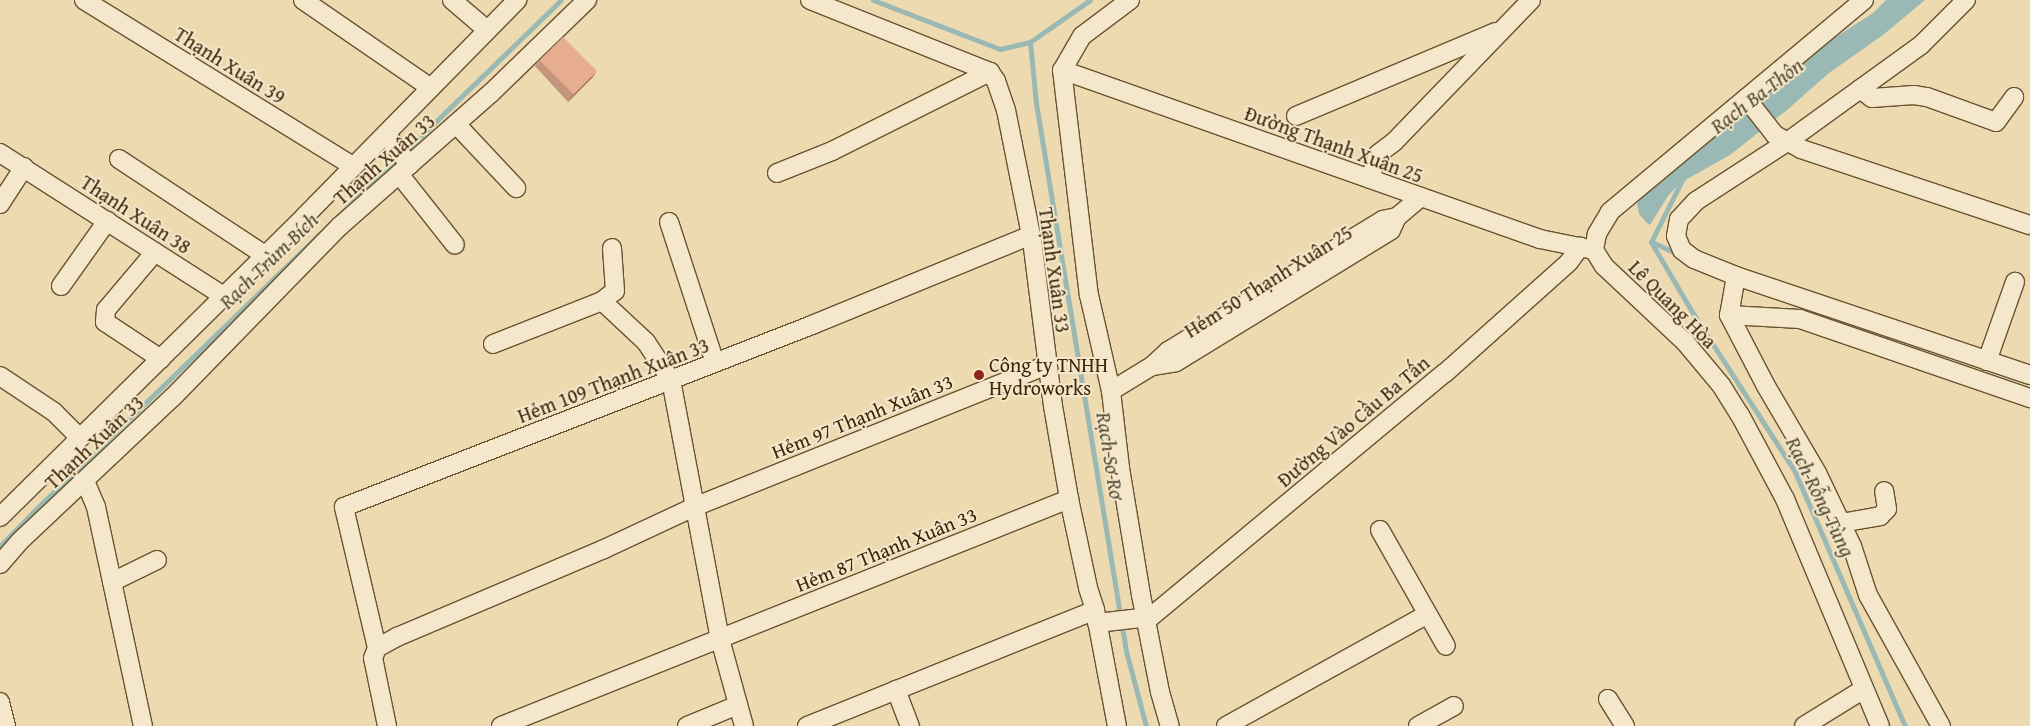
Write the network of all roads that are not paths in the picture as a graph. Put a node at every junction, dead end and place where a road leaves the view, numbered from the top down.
1 (84, 0) edge
2 (303, 0) edge
3 (452, 0) edge
4 (517, 0) edge
5 (587, 0) edge
6 (810, 0) edge
7 (1130, 0) edge
8 (1531, 0) edge
9 (1864, 0) edge
10 (1966, 0) edge
11 (1503, 28) junction
12 (487, 30) junction
13 (1062, 70) junction
14 (990, 72) junction
15 (431, 88) junction
16 (1860, 89) junction
17 (2014, 97) dead end
18 (1748, 102) junction
19 (1296, 116) dead end
20 (456, 124) junction
21 (386, 134) junction
22 (1781, 139) junction
23 (0, 153) edge
24 (119, 159) dead end
25 (354, 167) junction
26 (24, 168) junction
27 (404, 170) junction
28 (777, 173) dead end
29 (1370, 179) junction
30 (516, 188) dead end
31 (1421, 197) junction
32 (0, 204) edge
33 (107, 221) junction
34 (669, 222) dead end
35 (2030, 225) edge
36 (1031, 235) junction
37 (455, 245) dead end
38 (612, 248) dead end
39 (1587, 249) junction
40 (155, 252) junction
41 (266, 256) junction
42 (1736, 276) junction
43 (2015, 282) dead end
44 (62, 286) dead end
45 (224, 296) junction
46 (602, 301) junction
47 (1729, 315) junction
48 (493, 344) dead end
49 (161, 359) junction
50 (1987, 361) junction
51 (715, 363) junction
52 (1047, 364) junction
53 (2030, 375) edge
54 (0, 376) edge
55 (672, 380) junction
56 (1111, 391) junction
57 (2030, 398) edge
58 (79, 437) junction
59 (85, 481) junction
60 (1884, 491) dead end
61 (1069, 499) junction
62 (694, 507) junction
63 (0, 517) edge
64 (1847, 522) junction
65 (1380, 530) dead end
66 (157, 560) dead end
67 (0, 564) edge
68 (112, 582) junction
69 (1426, 615) junction
70 (1096, 617) junction
71 (1147, 620) junction
72 (720, 639) junction
73 (1446, 646) dead end
74 (377, 648) junction
75 (1864, 689) junction
76 (896, 690) junction
77 (1608, 699) dead end
78 (0, 702) edge
79 (738, 705) junction
80 (1454, 706) dead end
81 (6, 726) edge
82 (142, 726) edge
83 (387, 726) edge
84 (501, 726) edge
85 (687, 726) edge
86 (744, 726) edge
87 (806, 726) edge
88 (910, 726) edge
89 (1116, 726) edge
90 (1170, 726) edge
91 (1226, 726) edge
92 (1418, 726) edge
93 (1624, 726) edge
94 (1804, 726) edge
95 (1880, 726) edge
96 (1941, 726) edge

1 - 25 street, Thạnh Xuân 39
2 - 15 street
3 - 12 street
4 - 12 street
5 - 20 street, Thạnh Xuân 33
6 - 14 street
7 - 13 street
8 - 11 street
9 - 18 street
10 - 16 street
11 - 19 street
11 - 29 street
12 - 15 street
13 - 29 street, Đường Thạnh Xuân 25
13 - 56 street
14 - 28 street
14 - 36 street, Thạnh Xuân 33
15 - 21 street
16 - 17 street
16 - 22 street
18 - 22 street
18 - 39 street
20 - 27 street, Thạnh Xuân 33
20 - 30 street
21 - 25 street
21 - 27 street
22 - 35 street
22 - 42 street
23 - 26 street, Thạnh Xuân 38
24 - 41 street
25 - 41 street
26 - 32 street
26 - 33 street, Thạnh Xuân 38
27 - 37 street
27 - 59 street, Thạnh Xuân 33
29 - 31 street, Đường Thạnh Xuân 25
31 - 39 street, Đường Thạnh Xuân 25
31 - 56 street, Hẻm 50 Thạnh Xuân 25
33 - 40 street, Thạnh Xuân 38
33 - 44 street
34 - 51 street
36 - 51 street, Hẻm 109 Thạnh Xuân 33
36 - 52 street, Thạnh Xuân 33
38 - 46 street
39 - 71 street, Đường Vào Cầu Ba Tấn
39 - 75 street, Lê Quang Hòa
40 - 45 street, Thạnh Xuân 38
40 - 49 street
41 - 45 street
42 - 47 street
42 - 50 street
43 - 50 street
45 - 49 street
46 - 48 street
46 - 55 street
47 - 57 street
47 - 64 street
49 - 58 street
50 - 53 street
51 - 55 street, Hẻm 109 Thạnh Xuân 33
52 - 61 street, Thạnh Xuân 33
52 - 62 street, Hẻm 97 Thạnh Xuân 33
54 - 58 street
55 - 62 street
55 - 74 street, Hẻm 109 Thạnh Xuân 33
56 - 71 street
58 - 63 street
59 - 67 street, Thạnh Xuân 33
59 - 68 street
60 - 64 street
61 - 70 street, Thạnh Xuân 33
61 - 72 street, Hẻm 87 Thạnh Xuân 33
62 - 72 street
62 - 74 street, Hẻm 97 Thạnh Xuân 33
64 - 96 street
65 - 69 street
66 - 68 street
68 - 82 street
69 - 73 street
69 - 91 street
70 - 71 street
70 - 76 street
70 - 89 street, Thạnh Xuân 33
71 - 90 street
72 - 79 street
72 - 84 street, Hẻm 87 Thạnh Xuân 33
74 - 83 street
75 - 94 street
75 - 95 street, Lê Quang Hòa
76 - 87 street
76 - 88 street
77 - 93 street
78 - 81 street
79 - 85 street
79 - 86 street
80 - 92 street

